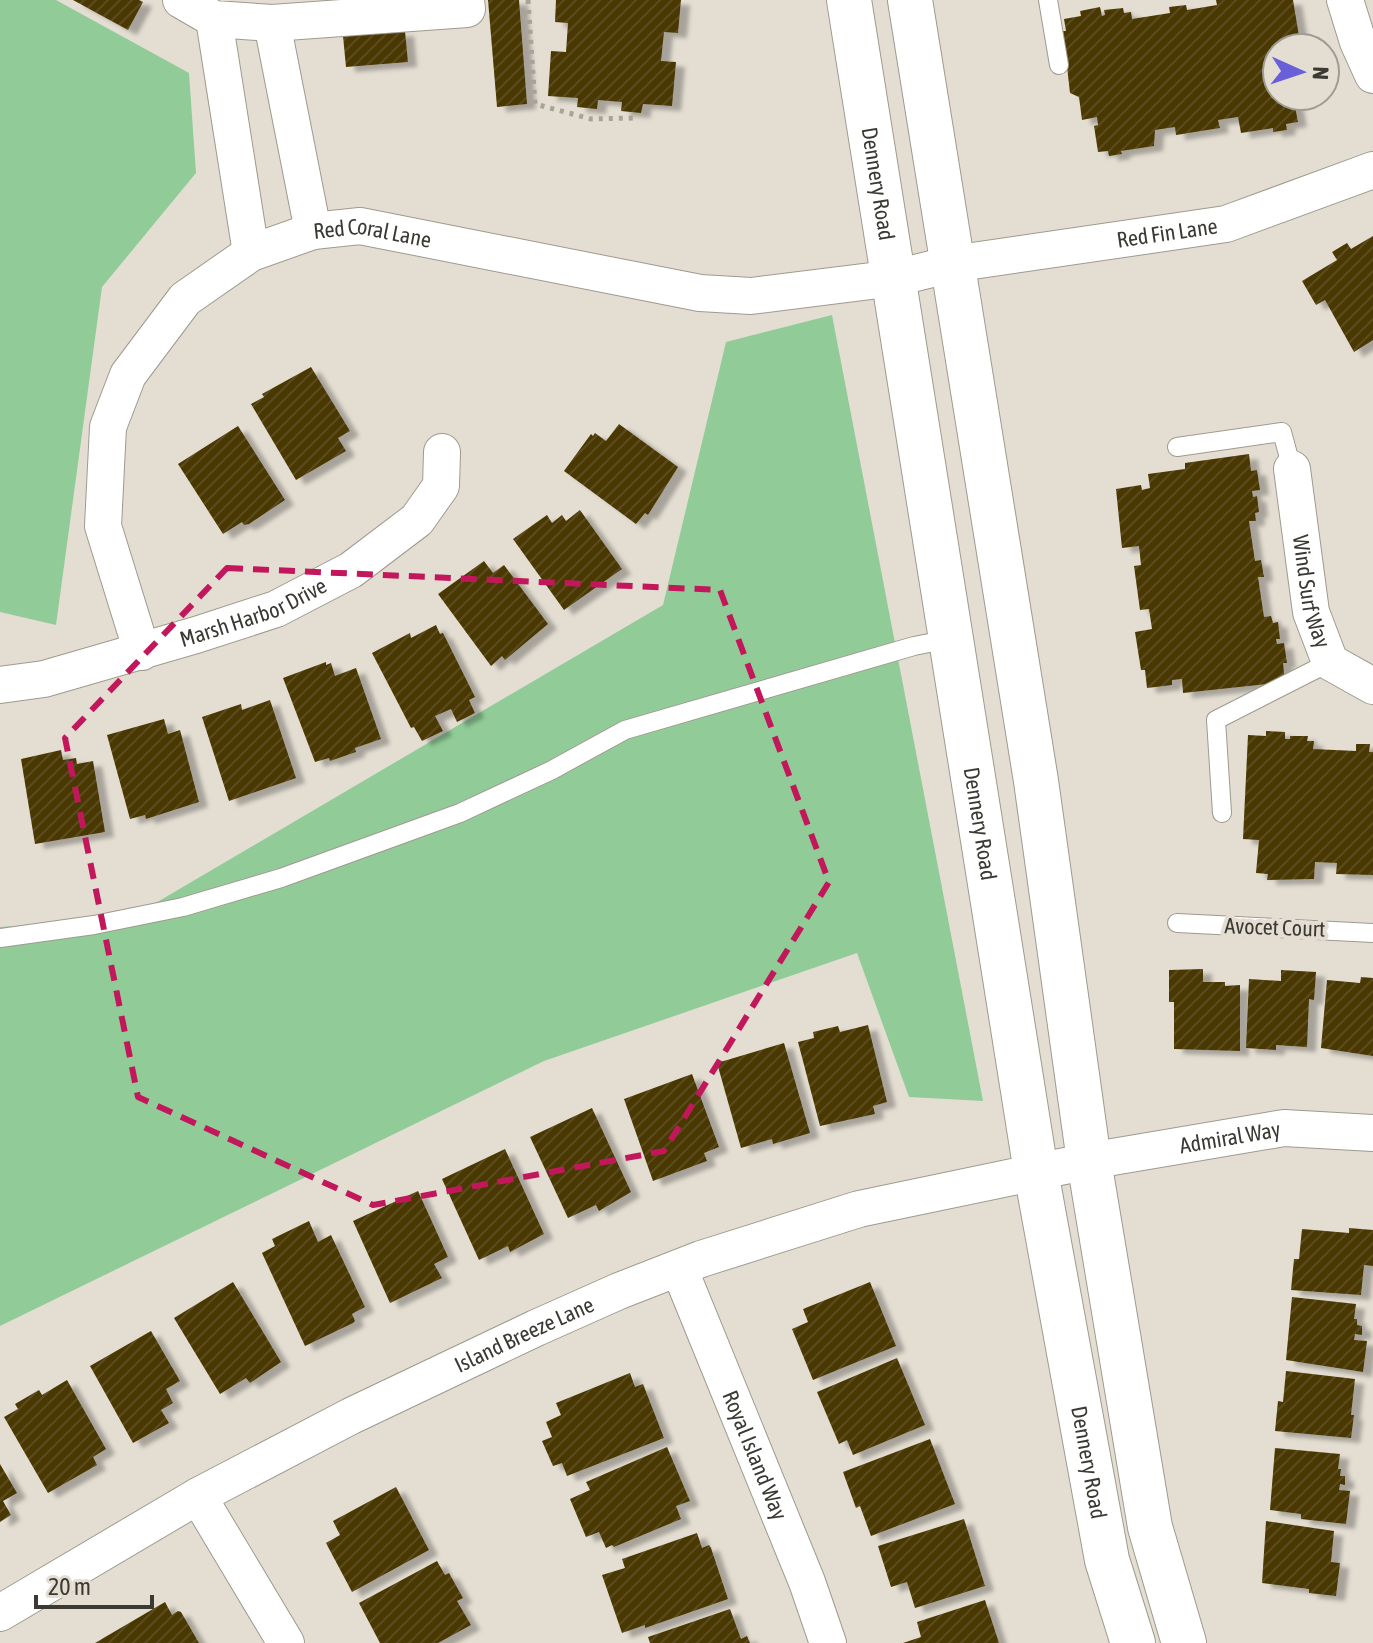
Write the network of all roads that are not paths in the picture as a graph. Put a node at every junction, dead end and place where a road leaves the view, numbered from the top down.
1 (181, 0) edge
2 (466, 0) edge
3 (849, 0) edge
4 (910, 0) edge
5 (1048, 0) edge
6 (1345, 0) edge
7 (214, 19) junction
8 (272, 23) junction
9 (1059, 65) dead end
10 (1373, 75) edge
11 (1373, 170) edge
12 (313, 231) junction
13 (251, 253) junction
14 (952, 264) junction
15 (895, 278) junction
16 (1177, 447) dead end
17 (442, 452) dead end
18 (1292, 469) joint
19 (952, 639) junction
20 (142, 652) junction
21 (1330, 662) junction
22 (0, 685) edge
23 (1373, 686) edge
24 (1222, 813) dead end
25 (1177, 923) dead end
26 (1373, 933) edge
27 (0, 938) edge
28 (1373, 1133) edge
29 (1089, 1161) junction
30 (1036, 1172) junction
31 (679, 1268) junction
32 (198, 1496) junction
33 (0, 1613) edge
34 (286, 1643) edge
35 (828, 1643) edge
36 (1133, 1643) edge
37 (1184, 1643) edge

1 - 7 street
2 - 8 street
3 - 15 street, Dennery Road
4 - 14 street
5 - 9 lane
6 - 10 street
7 - 8 street
7 - 13 street
8 - 12 street
11 - 14 street, Red Fin Lane
12 - 13 street, Red Coral Lane
12 - 15 street, Red Coral Lane
13 - 20 street, Red Coral Lane
14 - 15 street, Red Coral Lane
14 - 29 street
15 - 19 street, Dennery Road
16 - 18 lane
17 - 20 street, Marsh Harbor Drive
18 - 21 street, Wind Surf Way
19 - 27 lane
19 - 30 street, Dennery Road
20 - 22 street, Marsh Harbor Drive
21 - 23 street, Wind Surf Way
21 - 24 lane
25 - 26 lane, Avocet Court
28 - 29 street, Admiral Way
29 - 30 street, Island Breeze Lane
29 - 37 street
30 - 31 street, Island Breeze Lane
30 - 36 street, Dennery Road
31 - 32 street, Island Breeze Lane
31 - 35 street, Royal Island Way
32 - 33 street, Island Breeze Lane
32 - 34 street

